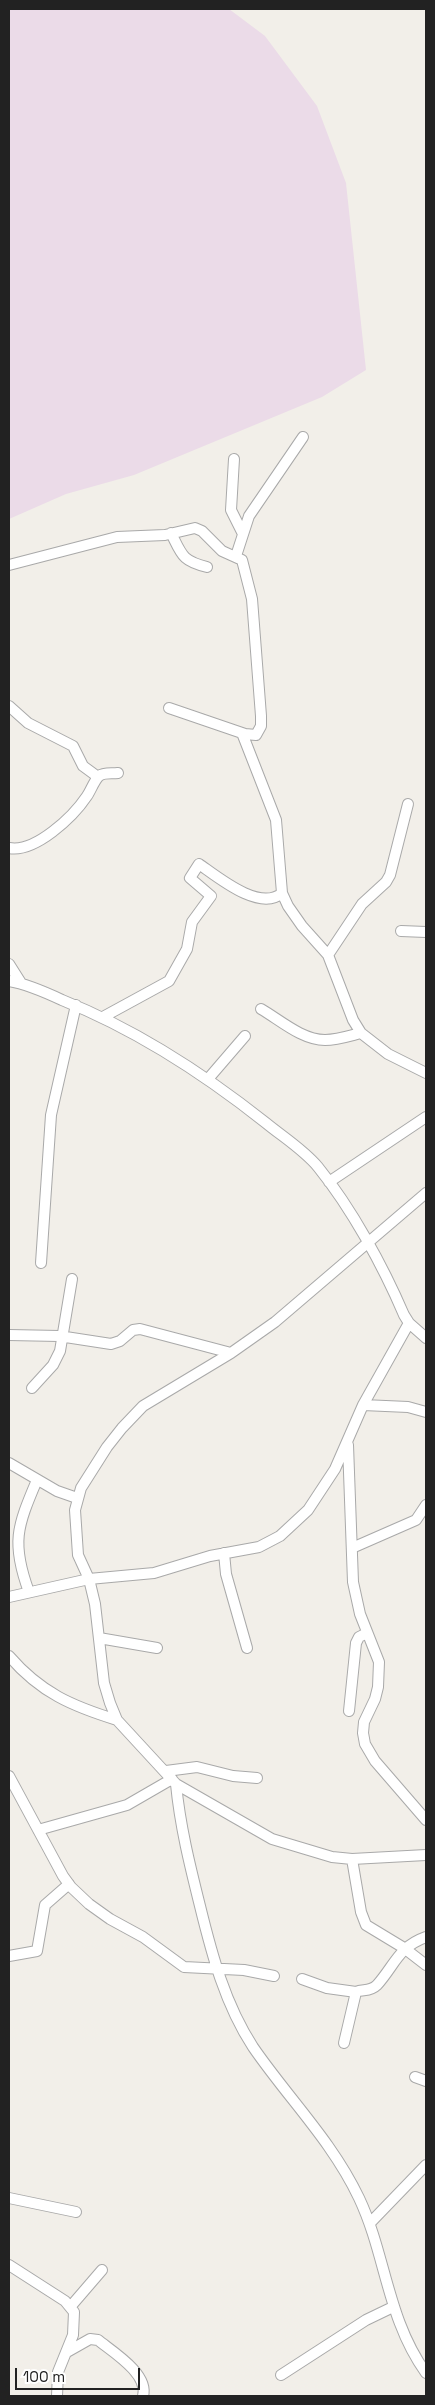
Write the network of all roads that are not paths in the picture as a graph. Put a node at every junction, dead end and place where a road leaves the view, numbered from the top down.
1 (303, 436) dead end
2 (234, 459) dead end
3 (171, 533) junction
4 (243, 534) junction
5 (236, 556) junction
6 (9, 565) edge
7 (208, 567) dead end
8 (9, 706) edge
9 (169, 708) dead end
10 (242, 733) junction
11 (118, 774) dead end
12 (98, 777) junction
13 (408, 804) dead end
14 (9, 848) edge
15 (282, 893) junction
16 (401, 931) dead end
17 (426, 932) edge
18 (328, 955) junction
19 (9, 964) edge
20 (9, 981) edge
21 (21, 983) junction
22 (76, 1005) junction
23 (261, 1009) dead end
24 (103, 1017) junction
25 (361, 1033) junction
26 (245, 1036) dead end
27 (426, 1073) edge
28 (208, 1079) junction
29 (426, 1117) edge
30 (329, 1182) junction
31 (426, 1193) edge
32 (368, 1244) junction
33 (41, 1263) dead end
34 (72, 1279) dead end
35 (410, 1323) junction
36 (9, 1335) edge
37 (64, 1337) junction
38 (426, 1338) edge
39 (231, 1354) junction
40 (32, 1388) dead end
41 (363, 1406) junction
42 (426, 1412) edge
43 (348, 1442) junction
44 (9, 1463) edge
45 (37, 1480) junction
46 (77, 1498) junction
47 (426, 1504) edge
48 (352, 1548) junction
49 (224, 1553) junction
50 (89, 1579) junction
51 (29, 1592) junction
52 (9, 1597) edge
53 (367, 1633) junction
54 (99, 1638) junction
55 (157, 1648) dead end
56 (247, 1648) dead end
57 (9, 1656) edge
58 (349, 1711) dead end
59 (118, 1720) junction
60 (9, 1778) edge
61 (172, 1778) junction
62 (257, 1778) dead end
63 (426, 1820) edge
64 (38, 1830) junction
65 (426, 1855) edge
66 (352, 1859) junction
67 (68, 1884) junction
68 (426, 1937) edge
69 (404, 1948) junction
70 (9, 1956) edge
71 (426, 1965) edge
72 (216, 1970) junction
73 (274, 1976) dead end
74 (302, 1979) dead end
75 (356, 1992) junction
76 (344, 2043) dead end
77 (415, 2077) dead end
78 (426, 2081) edge
79 (426, 2165) edge
80 (9, 2198) edge
81 (76, 2212) dead end
82 (370, 2223) junction
83 (9, 2265) edge
84 (102, 2270) dead end
85 (71, 2306) junction
86 (393, 2307) junction
87 (67, 2352) junction
88 (426, 2373) edge
89 (281, 2375) dead end
90 (57, 2396) edge
91 (143, 2396) edge

1 - 4 street
2 - 4 street
3 - 5 street
3 - 6 street
3 - 7 street
4 - 5 street
5 - 10 street
8 - 12 street
9 - 10 street
10 - 15 street
11 - 12 street
12 - 14 street
13 - 18 street
15 - 18 street
15 - 24 street
16 - 17 street
18 - 25 street
19 - 21 street
20 - 21 street
21 - 22 street
22 - 24 street
22 - 33 street
23 - 25 street
24 - 28 street
25 - 27 street
26 - 28 street
28 - 30 street
29 - 30 street
30 - 32 street
31 - 32 street
32 - 35 street
32 - 39 street
34 - 37 street
35 - 38 street
35 - 41 street
36 - 37 street
37 - 39 street
37 - 40 street
39 - 46 street
41 - 42 street
41 - 43 street
43 - 48 street
43 - 49 street
44 - 45 street
45 - 46 street
45 - 51 street
46 - 50 street
47 - 48 street
48 - 53 street
49 - 50 street
49 - 56 street
50 - 51 street
50 - 54 street
51 - 52 street
53 - 58 street
53 - 63 street
54 - 55 street
54 - 59 street
57 - 59 street
59 - 61 street
60 - 64 street
61 - 62 street
61 - 64 street
61 - 66 street
61 - 72 street
64 - 67 street
65 - 66 street
66 - 69 street
67 - 70 street
67 - 72 street
68 - 69 street
69 - 71 street
69 - 75 street
72 - 73 street
72 - 82 street
74 - 75 street
75 - 76 street
77 - 78 street
79 - 82 street
80 - 81 street
82 - 86 street
83 - 85 street
84 - 85 street
85 - 87 street
86 - 88 street
86 - 89 street
87 - 90 street
87 - 91 street

